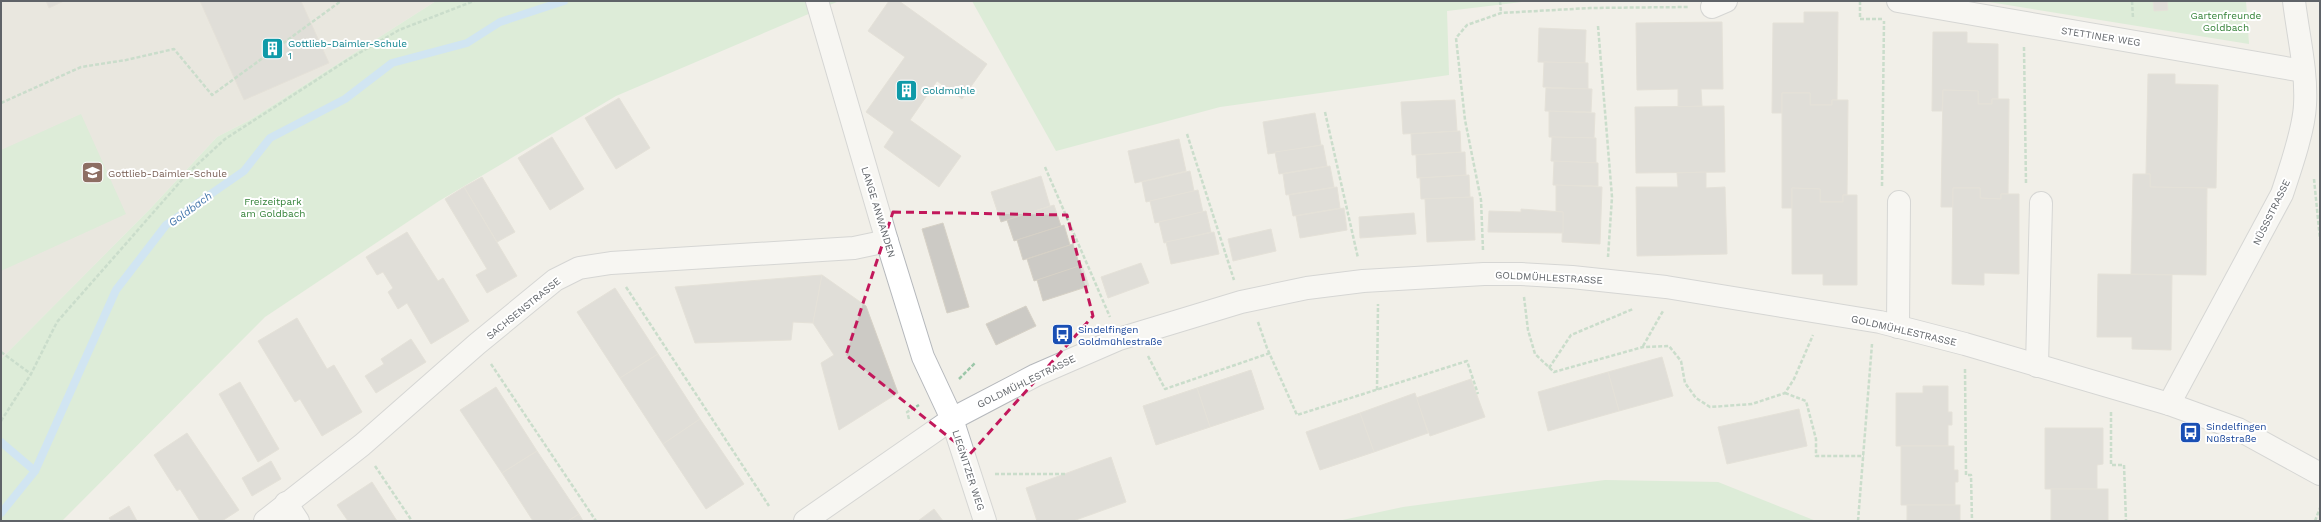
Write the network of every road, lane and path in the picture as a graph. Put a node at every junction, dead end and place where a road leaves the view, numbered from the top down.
1 (341, 1) edge
2 (474, 1) edge
3 (817, 1) edge
4 (1500, 1) edge
5 (1860, 1) edge
6 (1898, 1) edge
7 (2294, 1) edge
8 (1719, 4) edge
9 (1501, 13) junction
10 (1598, 26) dead end
11 (2024, 58) dead end
12 (2303, 71) junction
13 (1, 103) edge
14 (2024, 107) dead end
15 (2312, 107) edge
16 (1882, 111) dead end
17 (1325, 112) dead end
18 (1187, 134) dead end
19 (1045, 167) dead end
20 (2314, 176) dead end
21 (1899, 202) dead end
22 (2041, 202) dead end
23 (2319, 226) edge
24 (2320, 239) edge
25 (887, 241) junction
26 (611, 263) junction
27 (1484, 274) junction
28 (1607, 280) junction
29 (1363, 281) junction
30 (1524, 294) dead end
31 (1379, 298) dead end
32 (1240, 302) junction
33 (1635, 308) dead end
34 (1663, 312) dead end
35 (1257, 317) dead end
36 (1874, 322) junction
37 (1898, 327) junction
38 (1813, 335) dead end
39 (1119, 339) junction
40 (478, 344) junction
41 (1965, 344) junction
42 (1643, 347) junction
43 (1146, 351) dead end
44 (1, 352) edge
45 (1270, 353) junction
46 (976, 363) dead end
47 (2037, 366) junction
48 (1550, 368) junction
49 (31, 374) junction
50 (957, 381) dead end
51 (1377, 390) junction
52 (1785, 393) junction
53 (1478, 394) dead end
54 (920, 404) dead end
55 (2169, 404) junction
56 (952, 419) junction
57 (1, 421) edge
58 (911, 423) dead end
59 (2111, 425) dead end
60 (362, 445) junction
61 (1864, 456) junction
62 (999, 473) dead end
63 (1065, 474) dead end
64 (2320, 474) edge
65 (286, 503) junction
66 (769, 506) dead end
67 (2320, 508) edge
68 (265, 521) edge
69 (298, 521) edge
70 (412, 521) edge
71 (596, 521) edge
72 (805, 521) edge
73 (985, 521) edge
74 (1858, 521) edge
75 (1972, 521) edge
76 (2126, 521) edge
77 (2315, 521) edge

1 - 13 path
2 - 49 path
3 - 25 street, LANGE ANWANDEN
4 - 9 path
5 - 16 path
6 - 12 street, STETTINER WEG
7 - 12 street, NÜSSSTRASSE
8 - 9 path
9 - 27 path
10 - 28 path
11 - 14 path
12 - 15 street, NÜSSSTRASSE
15 - 55 street, NÜSSSTRASSE
17 - 29 path
18 - 32 path
19 - 39 path
20 - 23 path
21 - 37 street
22 - 47 street
23 - 24 path
25 - 26 street, SACHSENSTRASSE
25 - 56 street, LANGE ANWANDEN
26 - 40 street, SACHSENSTRASSE
26 - 66 path
27 - 28 street, GOLDMÜHLESTRASSE
27 - 29 street, GOLDMÜHLESTRASSE
28 - 36 street, GOLDMÜHLESTRASSE
29 - 32 street, GOLDMÜHLESTRASSE
30 - 48 path
31 - 51 path
32 - 39 street, GOLDMÜHLESTRASSE
33 - 48 path
34 - 42 path
35 - 45 path
36 - 37 street, GOLDMÜHLESTRASSE
36 - 61 path
37 - 41 street, GOLDMÜHLESTRASSE
38 - 52 path
39 - 56 street, GOLDMÜHLESTRASSE
40 - 60 street, SACHSENSTRASSE
40 - 71 path
41 - 47 street, GOLDMÜHLESTRASSE
41 - 75 path
42 - 48 path
42 - 52 path
43 - 45 path
44 - 49 path
45 - 51 path
46 - 50 path
47 - 55 street, GOLDMÜHLESTRASSE
49 - 57 path
51 - 53 path
52 - 61 path
54 - 58 path
55 - 64 street, GOLDMÜHLESTRASSE
56 - 72 street, GOLDMÜHLESTRASSE
56 - 73 street, LIEGNITZER WEG
59 - 76 path
60 - 65 street, SACHSENSTRASSE
60 - 70 path
61 - 74 path
62 - 63 path
65 - 68 street, SACHSENSTRASSE
65 - 69 street
67 - 77 path

